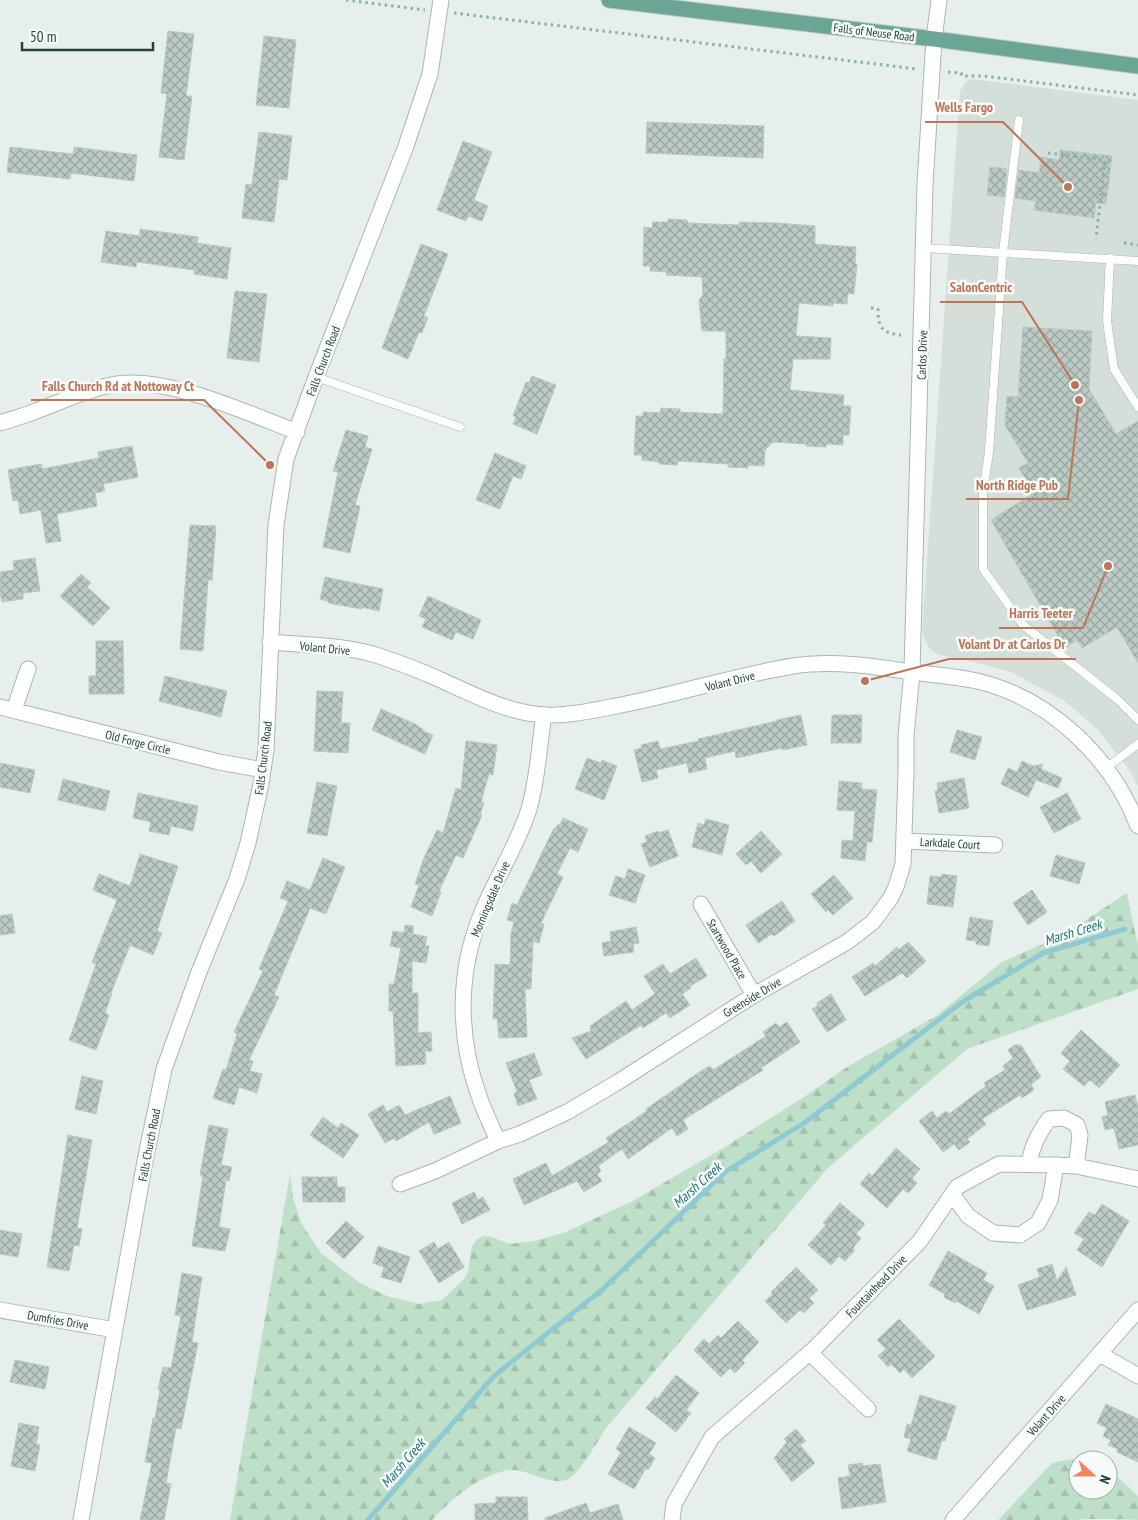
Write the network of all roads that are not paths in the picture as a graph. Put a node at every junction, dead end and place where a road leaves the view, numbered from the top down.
1 (441, 0) edge
2 (609, 0) edge
3 (939, 0) edge
4 (934, 39) junction
5 (1138, 66) edge
6 (1019, 120) dead end
7 (924, 248) junction
8 (1003, 252) junction
9 (1110, 258) junction
10 (1138, 261) edge
11 (316, 377) junction
12 (1138, 407) edge
13 (0, 423) edge
14 (460, 427) dead end
15 (297, 432) junction
16 (270, 642) junction
17 (28, 669) dead end
18 (912, 672) junction
19 (7, 708) edge
20 (544, 715) junction
21 (1138, 720) edge
22 (1138, 744) edge
23 (1106, 768) junction
24 (263, 770) junction
25 (1138, 826) edge
26 (904, 841) junction
27 (995, 845) dead end
28 (701, 904) dead end
29 (754, 995) junction
30 (498, 1141) junction
31 (1029, 1164) junction
32 (1056, 1165) junction
33 (1076, 1166) junction
34 (1138, 1179) edge
35 (400, 1184) dead end
36 (952, 1194) junction
37 (0, 1310) edge
38 (1138, 1310) edge
39 (115, 1330) junction
40 (810, 1353) junction
41 (1100, 1354) junction
42 (1138, 1376) edge
43 (868, 1409) dead end
44 (81, 1520) edge
45 (672, 1520) edge
46 (953, 1520) edge

1 - 11 street, Falls Church Road
2 - 4 main road, Falls of Neuse Road
3 - 4 street, Carlos Drive
4 - 5 main road, Falls of Neuse Road
4 - 7 street, Carlos Drive
6 - 8 lane
7 - 8 lane
7 - 18 street, Carlos Drive
8 - 9 lane
8 - 21 lane
9 - 10 lane
9 - 12 lane
11 - 14 lane
11 - 15 street, Falls Church Road
13 - 15 street
15 - 16 street, Falls Church Road
16 - 20 street, Volant Drive
16 - 24 street, Falls Church Road
17 - 19 street, Old Forge Circle
18 - 20 street, Volant Drive
18 - 23 street, Volant Drive
18 - 26 street, Greenside Drive
19 - 24 street, Old Forge Circle
20 - 30 street, Morningsdale Drive
22 - 23 lane
23 - 25 street, Volant Drive
24 - 39 street, Falls Church Road
26 - 27 street, Larkdale Court
26 - 29 street, Greenside Drive
28 - 29 street, Startwood Place
29 - 30 street, Greenside Drive
30 - 35 street, Greenside Drive
31 - 32 street, Fountainhead Drive
31 - 33 street
31 - 36 street, Fountainhead Drive
32 - 33 street, Fountainhead Drive
32 - 36 street
33 - 34 street, Fountainhead Drive
36 - 40 street, Fountainhead Drive
37 - 39 street, Dumfries Drive
38 - 41 street, Volant Drive
39 - 44 street, Falls Church Road
40 - 43 street
40 - 45 street, Fountainhead Drive
41 - 42 street
41 - 46 street, Volant Drive

